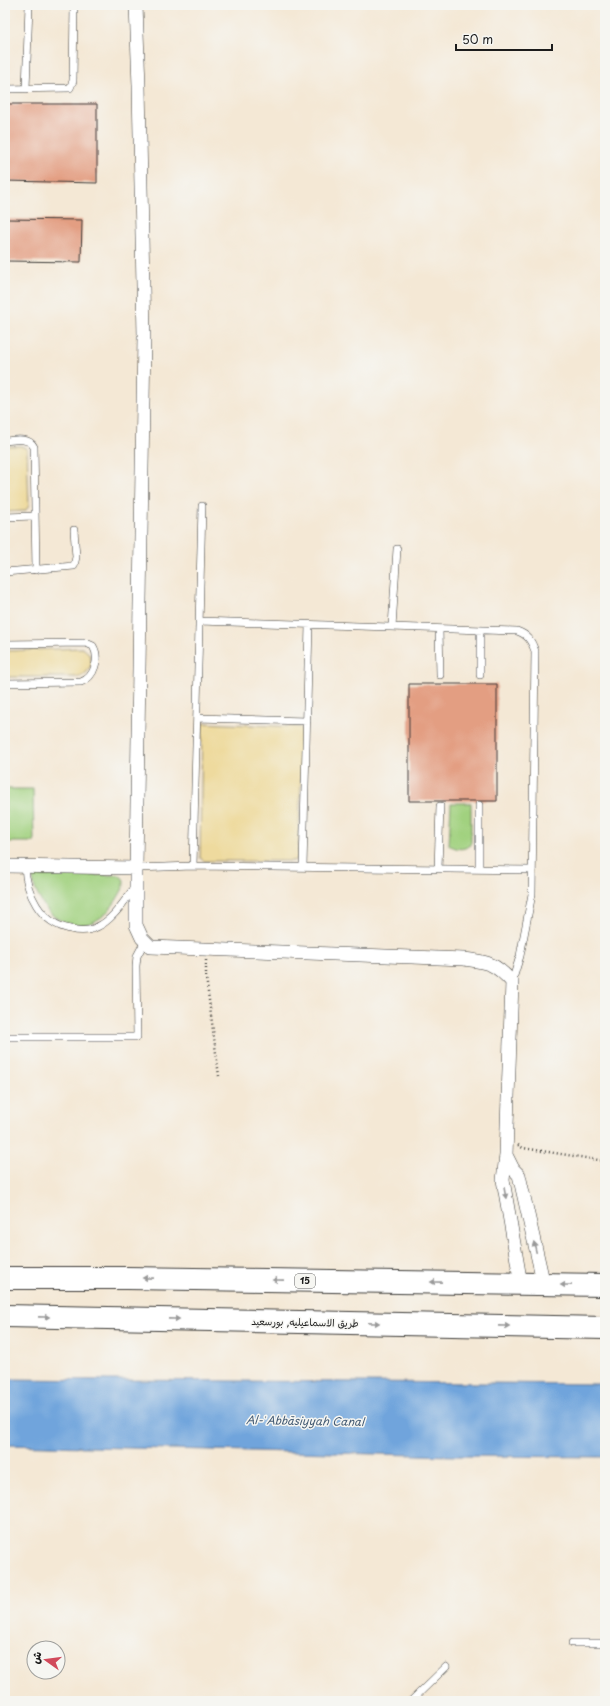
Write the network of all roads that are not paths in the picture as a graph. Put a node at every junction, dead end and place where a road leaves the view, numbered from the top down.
1 (29, 5) edge
2 (74, 5) edge
3 (136, 5) edge
4 (5, 89) edge
5 (26, 89) junction
6 (5, 441) edge
7 (202, 506) dead end
8 (35, 516) junction
9 (5, 517) edge
10 (74, 530) dead end
11 (397, 549) dead end
12 (36, 570) junction
13 (5, 572) edge
14 (199, 621) junction
15 (309, 625) junction
16 (392, 627) junction
17 (439, 629) junction
18 (480, 630) junction
19 (5, 644) edge
20 (440, 675) dead end
21 (480, 675) dead end
22 (5, 683) edge
23 (197, 718) junction
24 (307, 721) junction
25 (479, 805) dead end
26 (440, 806) dead end
27 (5, 866) edge
28 (25, 866) junction
29 (194, 866) junction
30 (136, 868) junction
31 (303, 868) junction
32 (438, 869) junction
33 (480, 869) junction
34 (532, 870) junction
35 (136, 886) junction
36 (145, 941) junction
37 (512, 982) junction
38 (5, 1037) edge
39 (506, 1155) junction
40 (5, 1278) edge
41 (520, 1284) junction
42 (544, 1285) junction
43 (605, 1285) edge
44 (5, 1316) edge
45 (605, 1328) edge
46 (572, 1643) dead end
47 (605, 1644) edge
48 (446, 1667) dead end
49 (411, 1701) edge

1 - 5 lane
2 - 5 lane
3 - 30 street
4 - 5 lane
6 - 8 lane
7 - 14 lane
8 - 9 lane
8 - 12 lane
10 - 12 lane
11 - 16 lane
12 - 13 lane
14 - 15 lane
14 - 23 lane
15 - 16 lane
15 - 24 lane
16 - 17 lane
17 - 18 lane
17 - 20 lane
18 - 21 lane
18 - 34 lane
19 - 22 lane
23 - 24 lane
23 - 29 lane
24 - 31 lane
25 - 33 lane
26 - 32 lane
27 - 28 street
28 - 30 street
28 - 35 lane
29 - 30 lane
29 - 31 lane
30 - 35 street
31 - 32 lane
32 - 33 lane
33 - 34 lane
34 - 37 lane
35 - 36 street
36 - 37 street
36 - 38 lane
37 - 39 street
39 -> 41 street
42 -> 39 street
41 -> 40 highway, 15
41 - 42 highway, 15
43 -> 42 highway, 15
44 -> 45 highway, طريق الاسماعيليه, بورسعيد
46 - 47 lane
48 - 49 lane

